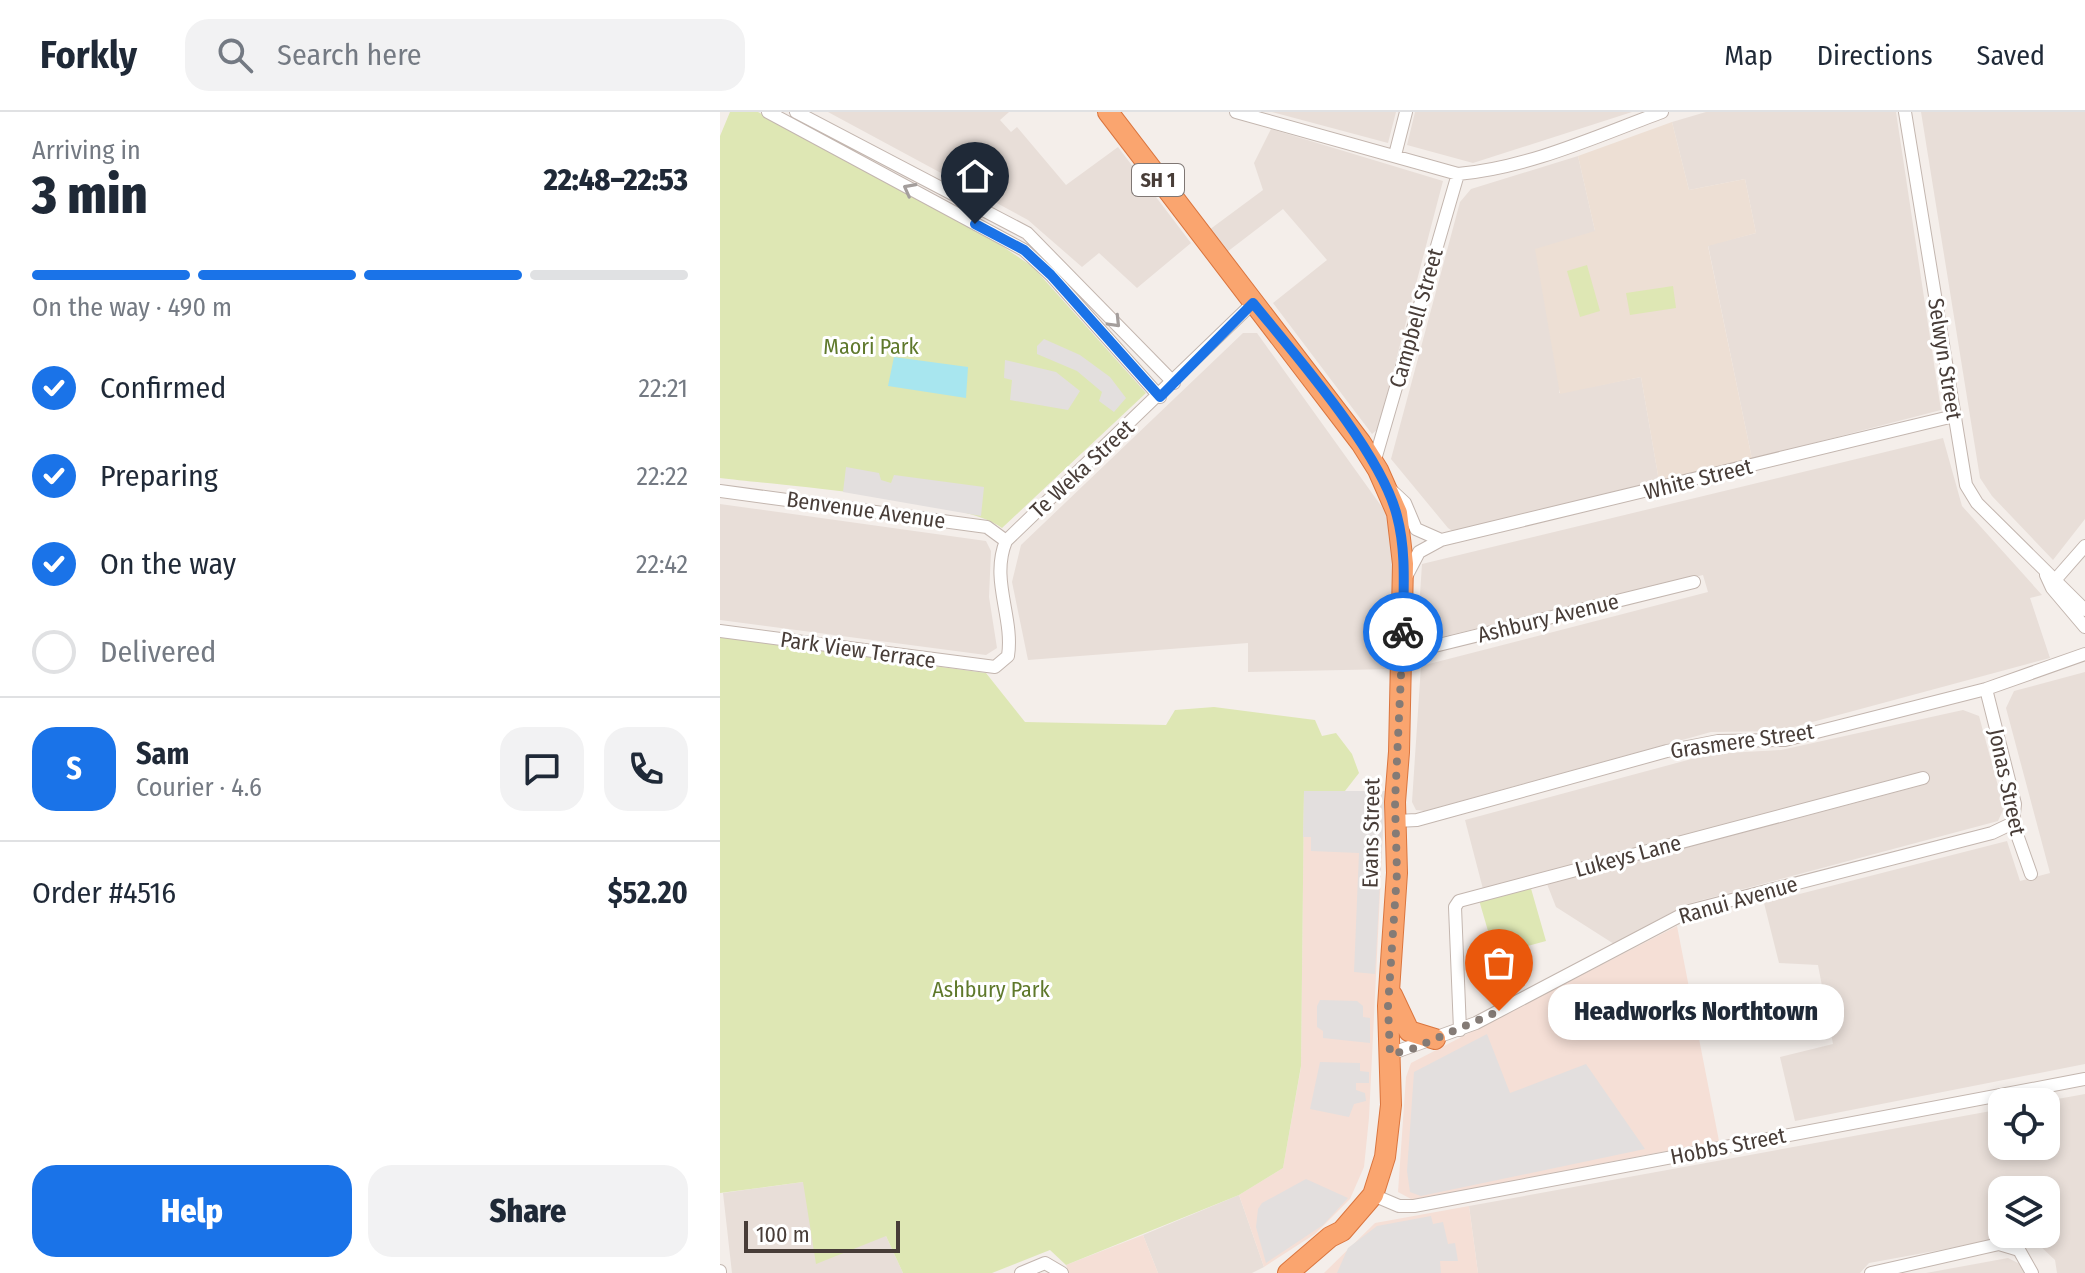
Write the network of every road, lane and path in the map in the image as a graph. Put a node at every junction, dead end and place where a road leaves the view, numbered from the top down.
1 (768, 112) edge
2 (796, 112) edge
3 (1108, 112) edge
4 (1236, 112) edge
5 (1406, 112) edge
6 (1662, 112) edge
7 (1905, 112) edge
8 (1395, 155) junction
9 (1458, 174) junction
10 (1253, 303) junction
11 (1174, 383) junction
12 (1160, 397) junction
13 (1954, 416) junction
14 (1374, 463) junction
15 (1385, 484) junction
16 (720, 491) edge
17 (1441, 540) junction
18 (1006, 541) junction
19 (2085, 546) edge
20 (2051, 577) junction
21 (1403, 581) junction
22 (1694, 582) dead end
23 (2085, 610) edge
24 (2085, 627) edge
25 (720, 631) edge
26 (1402, 654) junction
27 (2085, 654) edge
28 (1986, 689) junction
29 (1923, 778) dead end
30 (1396, 821) junction
31 (2013, 823) junction
32 (2031, 874) dead end
33 (1391, 991) junction
34 (1460, 1030) junction
35 (1435, 1039) junction
36 (1390, 1054) junction
37 (2085, 1079) edge
38 (1373, 1195) junction
39 (1290, 1272) edge
40 (1021, 1273) edge
41 (1062, 1273) edge
42 (1871, 1273) edge
43 (2032, 1273) edge

12 -> 1 street
2 -> 11 street
3 - 10 highway, Evans Street / SH 1
4 - 8 street
5 - 8 street
6 - 9 street
7 - 13 street, Selwyn Street
8 - 9 street
9 - 14 street, Campbell Street
10 - 11 street, Te Weka Street
10 - 14 highway, Evans Street / SH 1
11 - 12 street, Te Weka Street
12 - 18 street, Te Weka Street
13 - 17 street, White Street
13 - 20 street, Selwyn Street
14 - 15 highway, Evans Street / SH 1
15 - 17 street
15 - 21 highway, Evans Street / SH 1
16 - 18 street, Benvenue Avenue
17 - 21 street, White Street
18 - 25 street, Park View Terrace
19 - 20 street
20 - 23 street, Selwyn Street
20 - 24 street, Selwyn Street
21 - 26 highway, Evans Street / SH 1
22 - 26 street, Ashbury Avenue
26 - 30 highway, Evans Street / SH 1
27 - 28 street, Grasmere Street
28 - 30 street, Grasmere Street
28 - 31 street, Jonas Street
29 - 34 street, Lukeys Lane
30 - 33 highway, Evans Street / SH 1
31 - 32 street, Jonas Street
31 - 34 street, Ranui Avenue
33 - 35 highway
33 - 36 highway, Evans Street / SH 1
34 - 35 street, Ranui Avenue
35 - 36 street, Ranui Avenue
36 - 38 highway, Evans Street / SH 1
37 - 38 street, Hobbs Street
38 - 39 highway, Evans Street / SH 1
40 - 41 street
42 - 43 street

